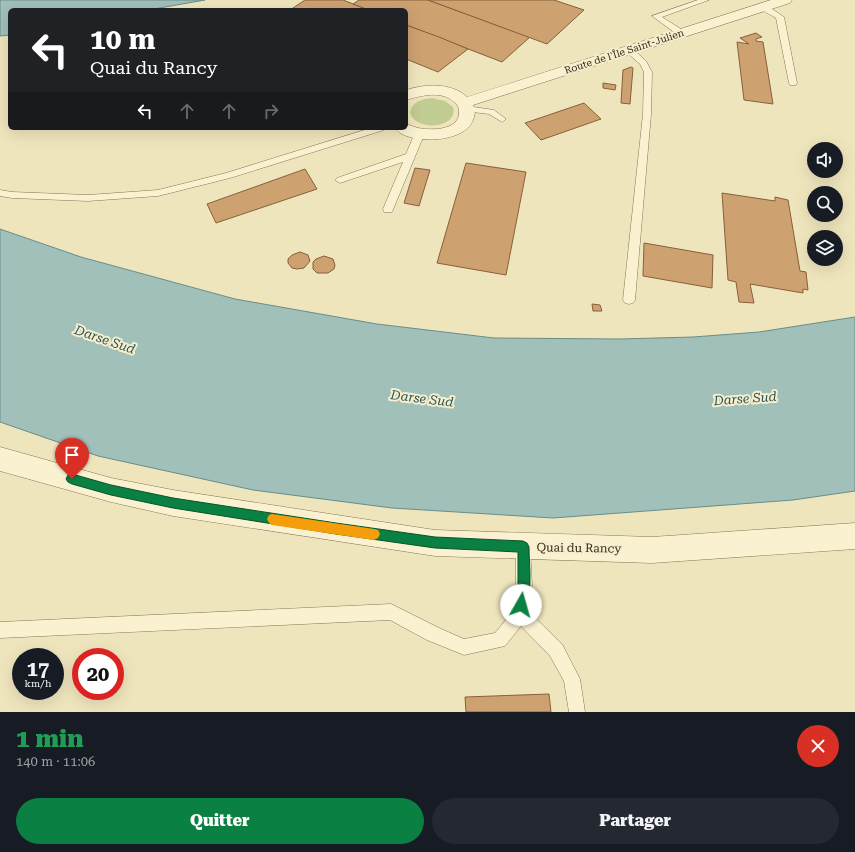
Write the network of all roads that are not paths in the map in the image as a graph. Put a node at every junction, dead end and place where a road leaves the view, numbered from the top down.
1 (690, 0) edge
2 (785, 0) edge
3 (702, 1) edge
4 (763, 7) junction
5 (680, 33) junction
6 (628, 49) junction
7 (793, 84) dead end
8 (408, 95) edge
9 (465, 106) junction
10 (502, 120) dead end
11 (375, 130) edge
12 (407, 130) edge
13 (418, 135) junction
14 (410, 156) junction
15 (340, 180) dead end
16 (0, 193) edge
17 (388, 209) dead end
18 (629, 300) dead end
19 (0, 459) edge
20 (855, 536) edge
21 (523, 547) junction
22 (520, 614) junction
23 (0, 630) edge
24 (577, 712) edge

1 - 3 lane
2 - 4 street, Route de l'Île Saint-Julien
3 - 5 lane
4 - 5 street, Route de l'Île Saint-Julien
4 - 7 lane
5 - 6 street, Route de l'Île Saint-Julien
6 - 9 street, Route de l'Île Saint-Julien
6 - 18 lane
8 - 9 street
9 - 10 lane
9 - 13 street
11 - 16 lane
12 - 13 street
13 - 14 lane
14 - 15 lane
14 - 17 lane
19 - 21 street, Quai du Rancy
20 - 21 street, Quai du Rancy
21 - 22 lane
22 - 23 lane
22 - 24 lane

